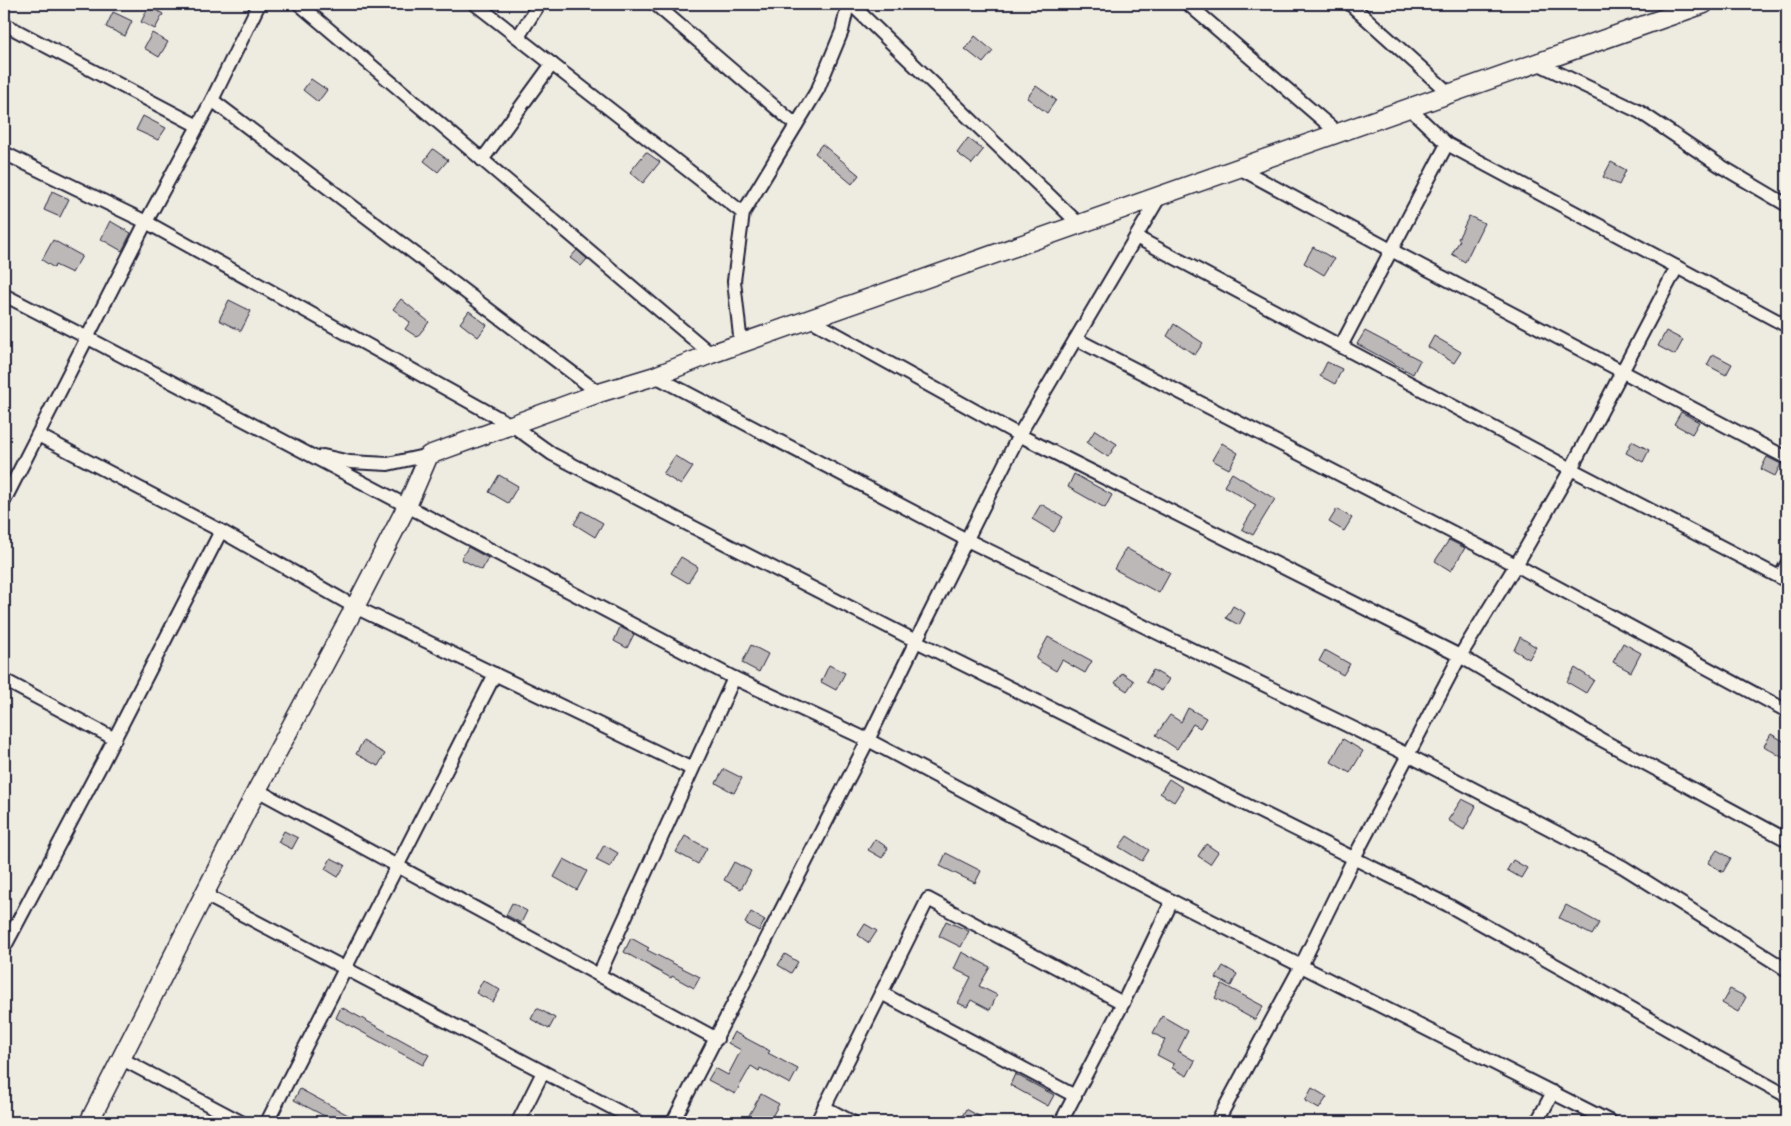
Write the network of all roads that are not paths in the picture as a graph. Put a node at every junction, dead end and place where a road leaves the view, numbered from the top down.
1 (260, 4) edge
2 (299, 4) edge
3 (475, 4) edge
4 (539, 4) edge
5 (655, 4) edge
6 (850, 4) edge
7 (1188, 4) edge
8 (1350, 4) edge
9 (1704, 4) edge
10 (4, 24) edge
11 (518, 37) junction
12 (1537, 63) junction
13 (552, 64) junction
14 (1450, 94) junction
15 (212, 100) junction
16 (1409, 108) junction
17 (796, 125) junction
18 (198, 126) junction
19 (1338, 133) junction
20 (1447, 144) junction
21 (4, 153) edge
22 (482, 160) junction
23 (1239, 168) junction
24 (1160, 196) junction
25 (1787, 205) edge
26 (743, 213) junction
27 (146, 222) junction
28 (1080, 225) junction
29 (1136, 237) junction
30 (1391, 250) junction
31 (1677, 267) junction
32 (4, 295) edge
33 (811, 320) junction
34 (1787, 326) edge
35 (88, 338) junction
36 (1076, 338) junction
37 (741, 345) junction
38 (1341, 346) junction
39 (711, 354) junction
40 (1622, 372) junction
41 (655, 376) junction
42 (599, 393) junction
43 (513, 426) junction
44 (38, 435) junction
45 (1019, 435) junction
46 (305, 452) junction
47 (429, 455) junction
48 (1787, 458) edge
49 (1571, 469) junction
50 (4, 501) edge
51 (407, 506) junction
52 (221, 531) junction
53 (967, 540) junction
54 (1787, 564) edge
55 (1516, 565) junction
56 (1784, 579) edge
57 (355, 607) junction
58 (916, 641) junction
59 (1460, 656) junction
60 (496, 674) junction
61 (734, 678) junction
62 (4, 680) edge
63 (1787, 711) edge
64 (115, 739) junction
65 (868, 740) junction
66 (1408, 755) junction
67 (692, 769) junction
68 (257, 790) junction
69 (1787, 840) edge
70 (1354, 858) junction
71 (398, 865) junction
72 (205, 895) junction
73 (1172, 900) junction
74 (4, 948) edge
75 (1301, 966) junction
76 (345, 969) junction
77 (1787, 970) edge
78 (599, 975) junction
79 (881, 993) junction
80 (1123, 1003) junction
81 (716, 1039) junction
82 (122, 1059) junction
83 (543, 1072) junction
84 (1553, 1092) junction
85 (1075, 1096) junction
86 (1787, 1096) edge
87 (824, 1107) junction
88 (89, 1122) edge
89 (241, 1122) edge
90 (267, 1122) edge
91 (518, 1122) edge
92 (639, 1122) edge
93 (673, 1122) edge
94 (817, 1122) edge
95 (852, 1122) edge
96 (1061, 1122) edge
97 (1217, 1122) edge
98 (1537, 1122) edge
99 (1611, 1122) edge

1 - 15 street
2 - 22 street
3 - 11 street
4 - 11 street
5 - 17 street
6 - 17 street
6 - 28 street
7 - 19 street
8 - 14 street
9 - 12 street
10 - 18 street
11 - 13 street
12 - 14 street
12 - 25 street
13 - 22 street
13 - 26 street
14 - 16 street
15 - 18 street
15 - 42 street
16 - 19 street
16 - 20 street
17 - 26 street
18 - 27 street
19 - 23 street
20 - 30 street
20 - 31 street
21 - 27 street
22 - 39 street
23 - 24 street
23 - 30 street
24 - 28 street
24 - 29 street
26 - 37 street
27 - 35 street
27 - 43 street
28 - 33 street
29 - 36 street
29 - 38 street
30 - 38 street
30 - 40 street
31 - 34 street
31 - 40 street
32 - 35 street
33 - 37 street
33 - 45 street
35 - 44 street
35 - 46 street
36 - 45 street
36 - 55 street
37 - 39 street
38 - 49 street
39 - 41 street
40 - 48 street
40 - 49 street
41 - 42 street
41 - 53 street
42 - 43 street
43 - 47 street
43 - 58 street
44 - 50 street
44 - 52 street
45 - 53 street
45 - 59 street
46 - 47 street
46 - 51 street
47 - 51 street
49 - 55 street
49 - 56 street
51 - 57 street
51 - 61 street
52 - 57 street
52 - 64 street
53 - 58 street
53 - 66 street
54 - 56 street
55 - 59 street
55 - 63 street
57 - 60 street
57 - 68 street
58 - 65 street
58 - 70 street
59 - 66 street
59 - 69 street
60 - 67 street
60 - 71 street
61 - 65 street
61 - 67 street
62 - 64 street
64 - 74 street
65 - 73 street
65 - 81 street
66 - 70 street
66 - 77 street
67 - 78 street
68 - 71 street
68 - 72 street
70 - 75 street
70 - 86 street
71 - 76 street
71 - 78 street
72 - 76 street
72 - 82 street
73 - 75 street
73 - 80 street
75 - 84 street
75 - 97 street
76 - 83 street
76 - 90 street
78 - 81 street
79 - 80 street
79 - 85 street
79 - 87 street
80 - 85 street
81 - 93 street
82 - 88 street
82 - 89 street
83 - 91 street
83 - 92 street
84 - 98 street
84 - 99 street
85 - 96 street
87 - 94 street
87 - 95 street

